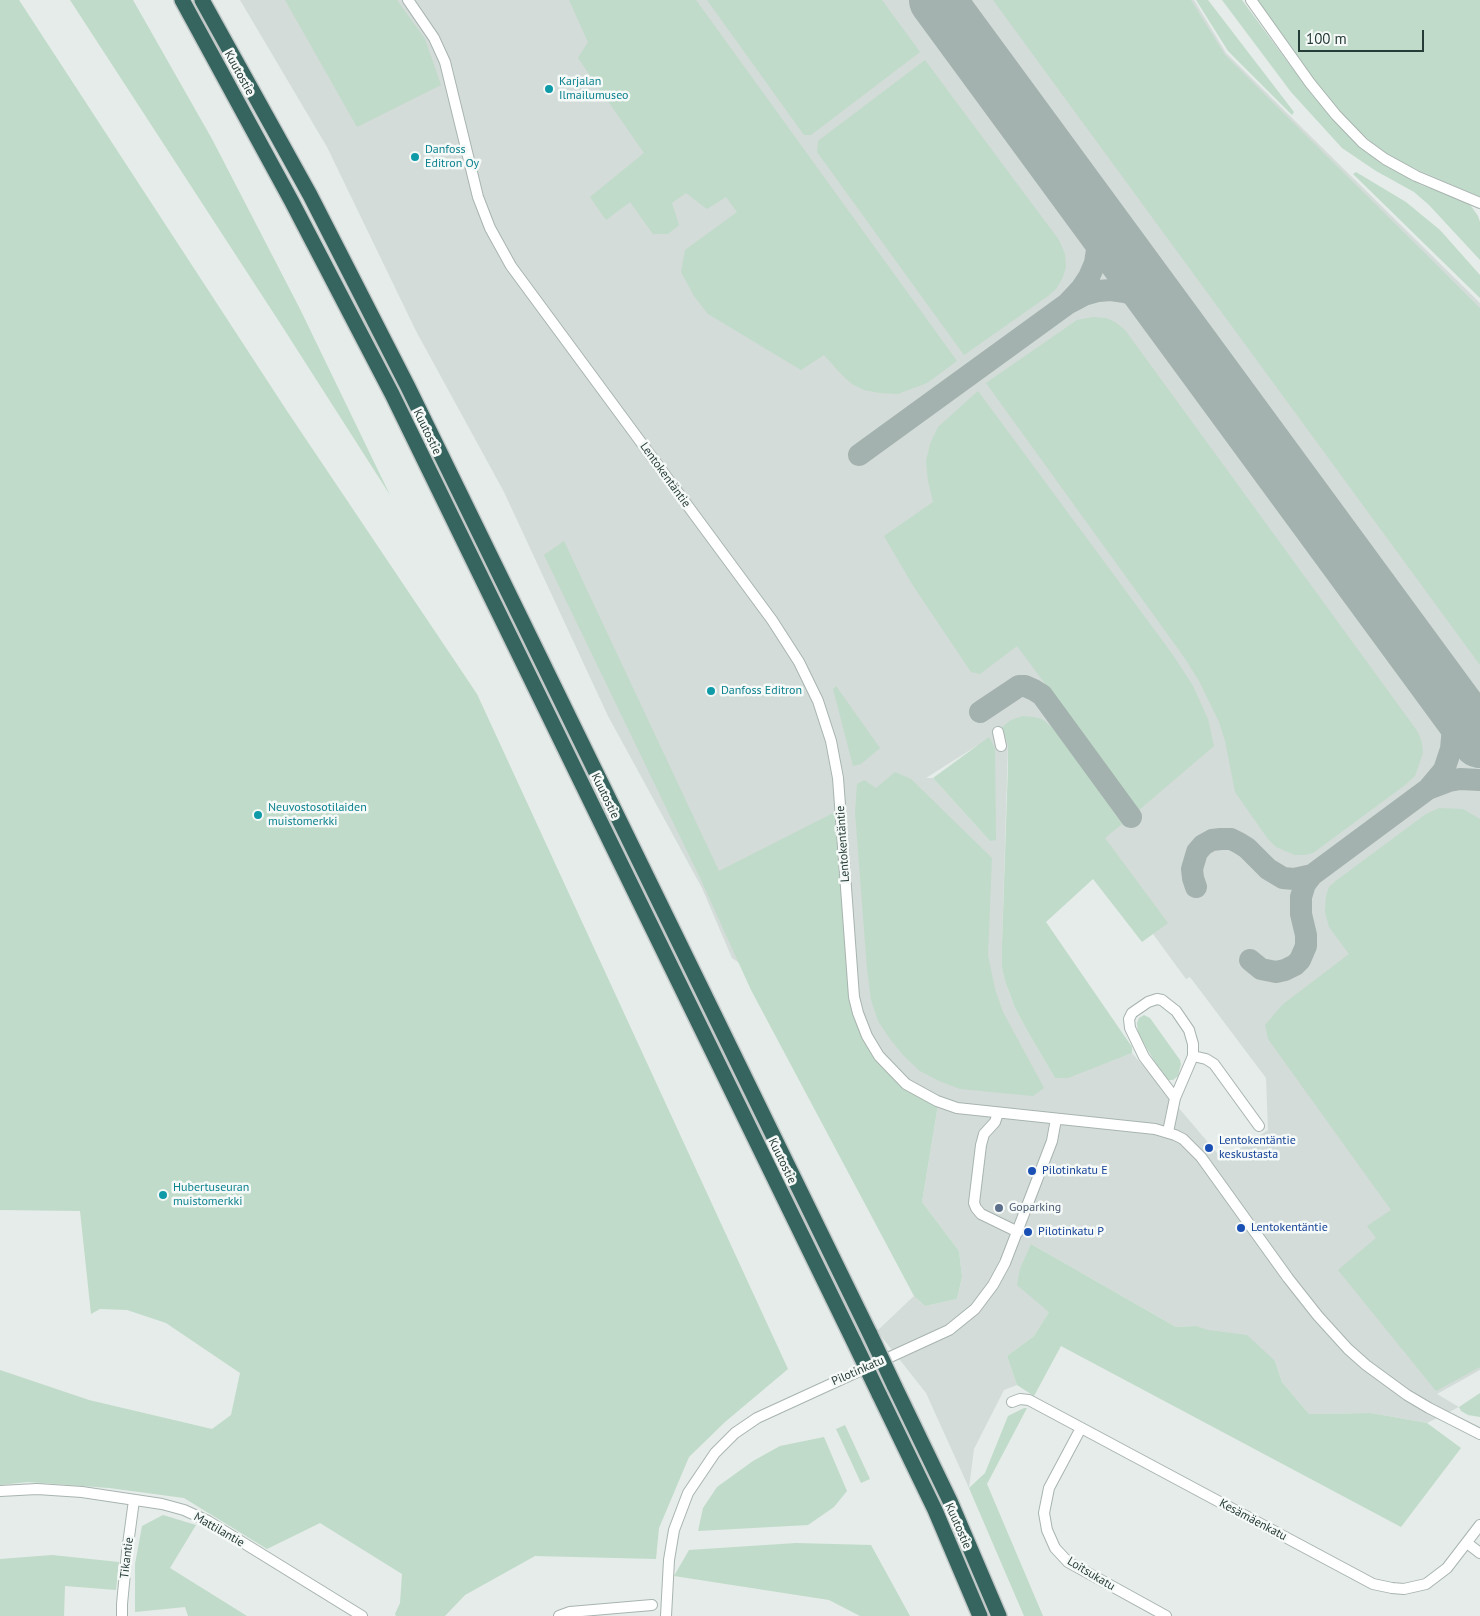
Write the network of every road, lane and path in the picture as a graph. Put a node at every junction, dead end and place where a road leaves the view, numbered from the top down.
1 (182, 0) edge
2 (202, 0) edge
3 (408, 0) edge
4 (1251, 0) edge
5 (1480, 203) edge
6 (998, 732) dead end
7 (1001, 746) dead end
8 (1193, 1056) junction
9 (1176, 1098) junction
10 (998, 1113) junction
11 (1056, 1119) junction
12 (1259, 1126) dead end
13 (1168, 1132) junction
14 (1018, 1232) junction
15 (1012, 1402) dead end
16 (1081, 1428) junction
17 (1480, 1434) edge
18 (0, 1491) edge
19 (134, 1500) junction
20 (1480, 1525) edge
21 (1467, 1542) junction
22 (1480, 1553) edge
23 (652, 1605) dead end
24 (122, 1616) edge
25 (362, 1616) edge
26 (559, 1616) edge
27 (666, 1616) edge
28 (980, 1616) edge
29 (999, 1616) edge
30 (1166, 1616) edge

1 - 28 highway, Kuutostie, bridge
2 - 29 highway, Kuutostie, bridge
3 - 10 street, Lentokentäntie
4 - 5 street
6 - 7 street
8 - 9 street
8 - 9 street
8 - 12 street
9 - 13 street
10 - 11 street, Lentokentäntie
10 - 14 street
11 - 13 street, Lentokentäntie
11 - 14 street, Pilotinkatu
13 - 17 street, Lentokentäntie
14 - 27 street, Pilotinkatu
15 - 16 street, Kesämäenkatu
16 - 21 street, Kesämäenkatu
16 - 30 street, Loitsukatu
18 - 19 street, Mattilantie
19 - 24 street, Tikantie
19 - 25 street, Mattilantie
20 - 21 street, Kesämäenkatu
21 - 22 street
23 - 26 street

